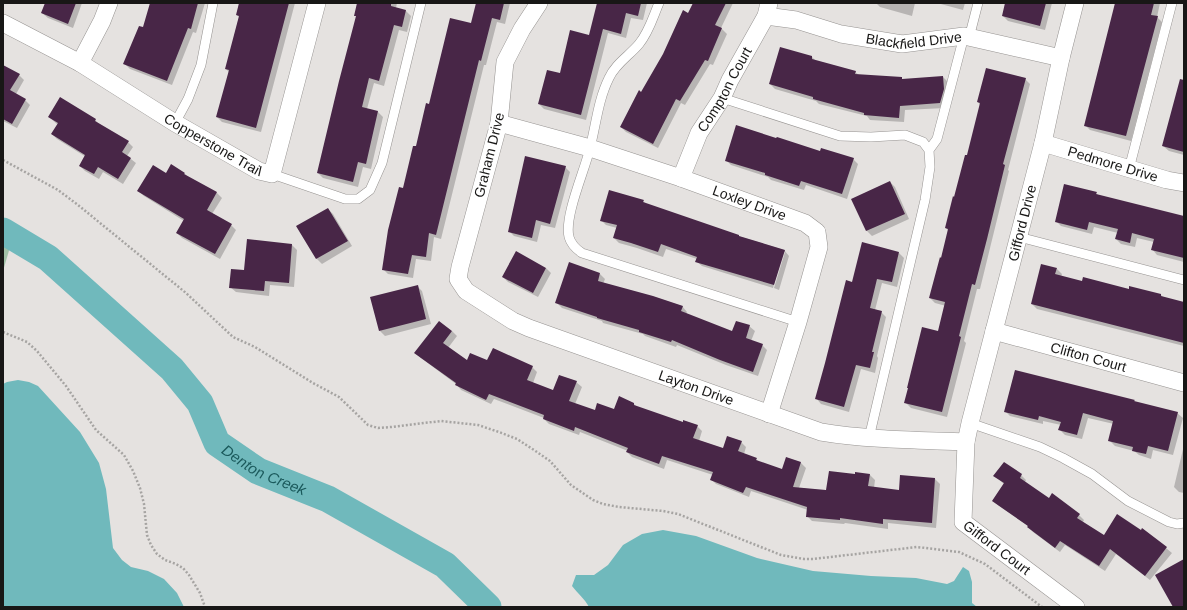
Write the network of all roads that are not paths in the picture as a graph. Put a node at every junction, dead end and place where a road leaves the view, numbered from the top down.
1 (109, 3) edge
2 (213, 3) edge
3 (317, 3) edge
4 (421, 3) edge
5 (539, 3) edge
6 (659, 3) edge
7 (978, 3) edge
8 (1074, 3) edge
9 (1172, 3) edge
10 (768, 9) edge
11 (3, 23) edge
12 (967, 37) junction
13 (1061, 58) junction
14 (80, 63) junction
15 (722, 98) junction
16 (176, 123) junction
17 (499, 123) junction
18 (1043, 143) junction
19 (590, 148) junction
20 (930, 150) junction
21 (1129, 169) junction
22 (272, 174) junction
23 (681, 178) junction
24 (1184, 183) edge
25 (1019, 237) junction
26 (460, 267) joint
27 (1184, 280) edge
28 (798, 322) junction
29 (994, 331) junction
30 (1184, 383) edge
31 (769, 414) junction
32 (970, 423) junction
33 (869, 438) junction
34 (966, 442) junction
35 (1184, 524) edge
36 (1076, 607) edge

1 - 14 street
2 - 16 lane
3 - 22 street, Copperstone Trail
4 - 22 lane
5 - 17 street, Graham Drive
6 - 19 lane
7 - 12 lane
8 - 13 street, Gifford Drive
9 - 21 lane
10 - 12 street, Blackfield Drive
10 - 15 street, Compton Court
11 - 14 street, Copperstone Trail
12 - 13 street, Blackfield Drive
12 - 20 lane
13 - 18 street, Gifford Drive
14 - 16 street, Copperstone Trail
15 - 20 lane
15 - 23 street, Compton Court
16 - 22 street, Copperstone Trail
17 - 19 street, Loxley Drive
17 - 26 street, Graham Drive
18 - 21 street, Pedmore Drive
18 - 25 street, Gifford Drive
19 - 23 street, Loxley Drive
19 - 28 lane
20 - 33 lane
21 - 24 street, Pedmore Drive
23 - 28 street, Loxley Drive
25 - 27 lane
25 - 29 street, Gifford Drive
26 - 31 street, Layton Drive
28 - 31 street, Loxley Drive
29 - 30 street, Clifton Court
29 - 32 street, Gifford Drive
31 - 33 street, Layton Drive
32 - 34 street, Gifford Drive
32 - 35 lane
33 - 34 street, Layton Drive
34 - 36 street, Gifford Court

